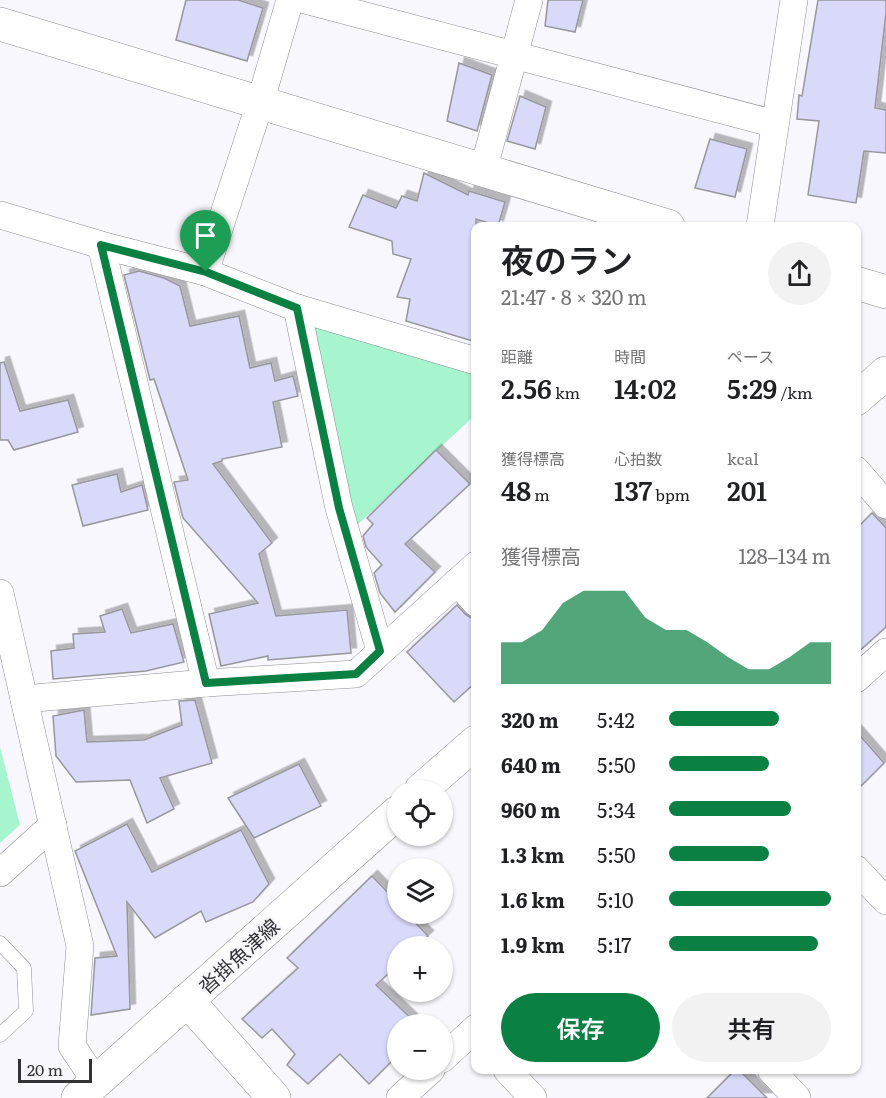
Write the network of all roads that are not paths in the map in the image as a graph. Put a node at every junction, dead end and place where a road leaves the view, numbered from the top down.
1 (290, 0) edge
2 (305, 0) edge
3 (529, 0) edge
4 (794, 0) edge
5 (0, 24) edge
6 (515, 56) junction
7 (260, 103) junction
8 (775, 124) junction
9 (483, 171) junction
10 (0, 215) edge
11 (655, 222) edge
12 (761, 222) edge
13 (101, 245) junction
14 (206, 272) junction
15 (861, 284) edge
16 (886, 292) edge
17 (297, 308) junction
18 (471, 360) edge
19 (886, 374) edge
20 (861, 395) edge
21 (861, 477) edge
22 (886, 505) edge
23 (466, 574) edge
24 (471, 588) edge
25 (0, 593) edge
26 (380, 651) junction
27 (886, 652) edge
28 (861, 674) edge
29 (206, 683) junction
30 (24, 699) junction
31 (471, 746) edge
32 (432, 780) edge
33 (387, 822) edge
34 (53, 825) junction
35 (0, 873) edge
36 (861, 874) edge
37 (886, 901) edge
38 (0, 943) edge
39 (187, 1000) junction
40 (471, 1034) edge
41 (0, 1035) edge
42 (453, 1049) edge
43 (511, 1074) edge
44 (775, 1074) edge
45 (420, 1080) edge
46 (87, 1090) edge
47 (274, 1098) edge
48 (400, 1098) edge
49 (533, 1098) edge
50 (797, 1098) edge

1 - 7 street
2 - 6 street
3 - 6 street
4 - 8 street
5 - 7 street
6 - 8 street
6 - 9 street
7 - 9 street
7 - 14 street
8 - 12 street
9 - 11 street
10 - 13 street
13 - 14 street
13 - 29 street
14 - 17 street
15 - 16 street
17 - 18 street
17 - 26 street
19 - 20 street
21 - 22 street
23 - 24 street
23 - 26 street
25 - 30 street
26 - 29 street
27 - 28 street
29 - 30 street
30 - 34 street
31 - 32 street
33 - 39 street, 沓掛魚津線
34 - 35 street
34 - 46 street
36 - 37 street
38 - 41 lane
39 - 46 street, 沓掛魚津線
39 - 47 street
40 - 42 street
43 - 49 street
44 - 50 street
45 - 48 street

